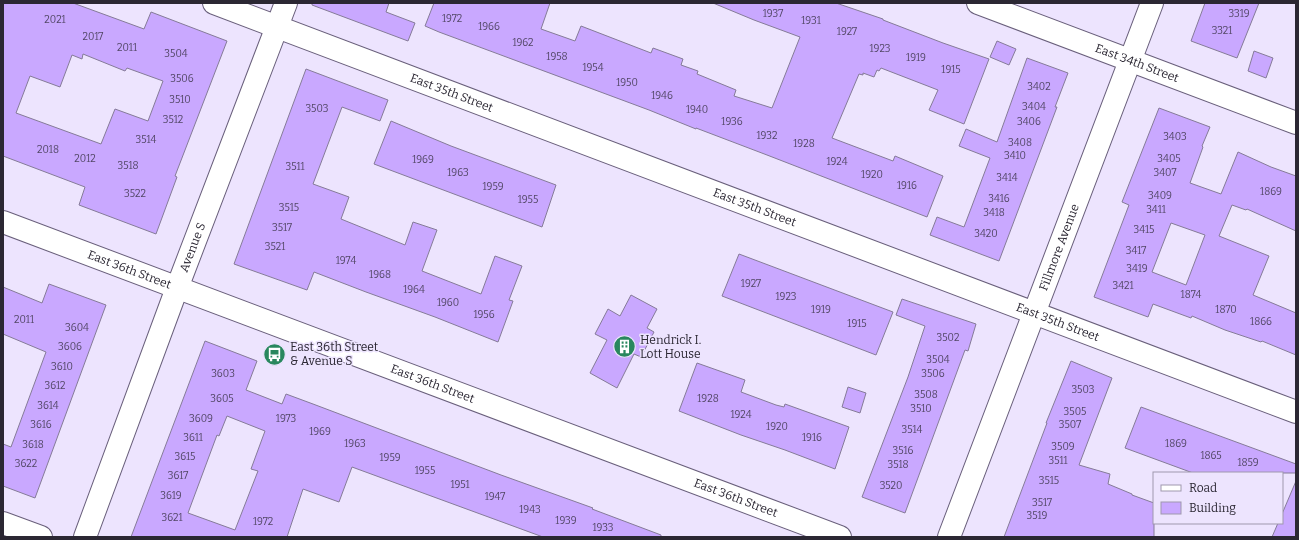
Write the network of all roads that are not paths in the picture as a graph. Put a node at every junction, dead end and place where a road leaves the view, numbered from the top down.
1 (214, 3) edge
2 (286, 3) edge
3 (978, 3) edge
4 (1152, 3) edge
5 (277, 27) junction
6 (1131, 61) junction
7 (1296, 123) edge
8 (3, 222) edge
9 (177, 288) junction
10 (1034, 313) junction
11 (1296, 412) edge
12 (3, 523) edge
13 (41, 537) edge
14 (85, 537) edge
15 (840, 537) edge
16 (949, 537) edge

1 - 5 street, East 35th Street
2 - 5 street, Avenue S
3 - 6 street, East 34th Street
4 - 6 street, Fillmore Avenue
5 - 9 street, Avenue S
5 - 10 street, East 35th Street
6 - 7 street, East 34th Street
6 - 10 street, Fillmore Avenue
8 - 9 street, East 36th Street
9 - 14 street, Avenue S
9 - 15 street, East 36th Street
10 - 11 street, East 35th Street
10 - 16 street, Fillmore Avenue
12 - 13 street

